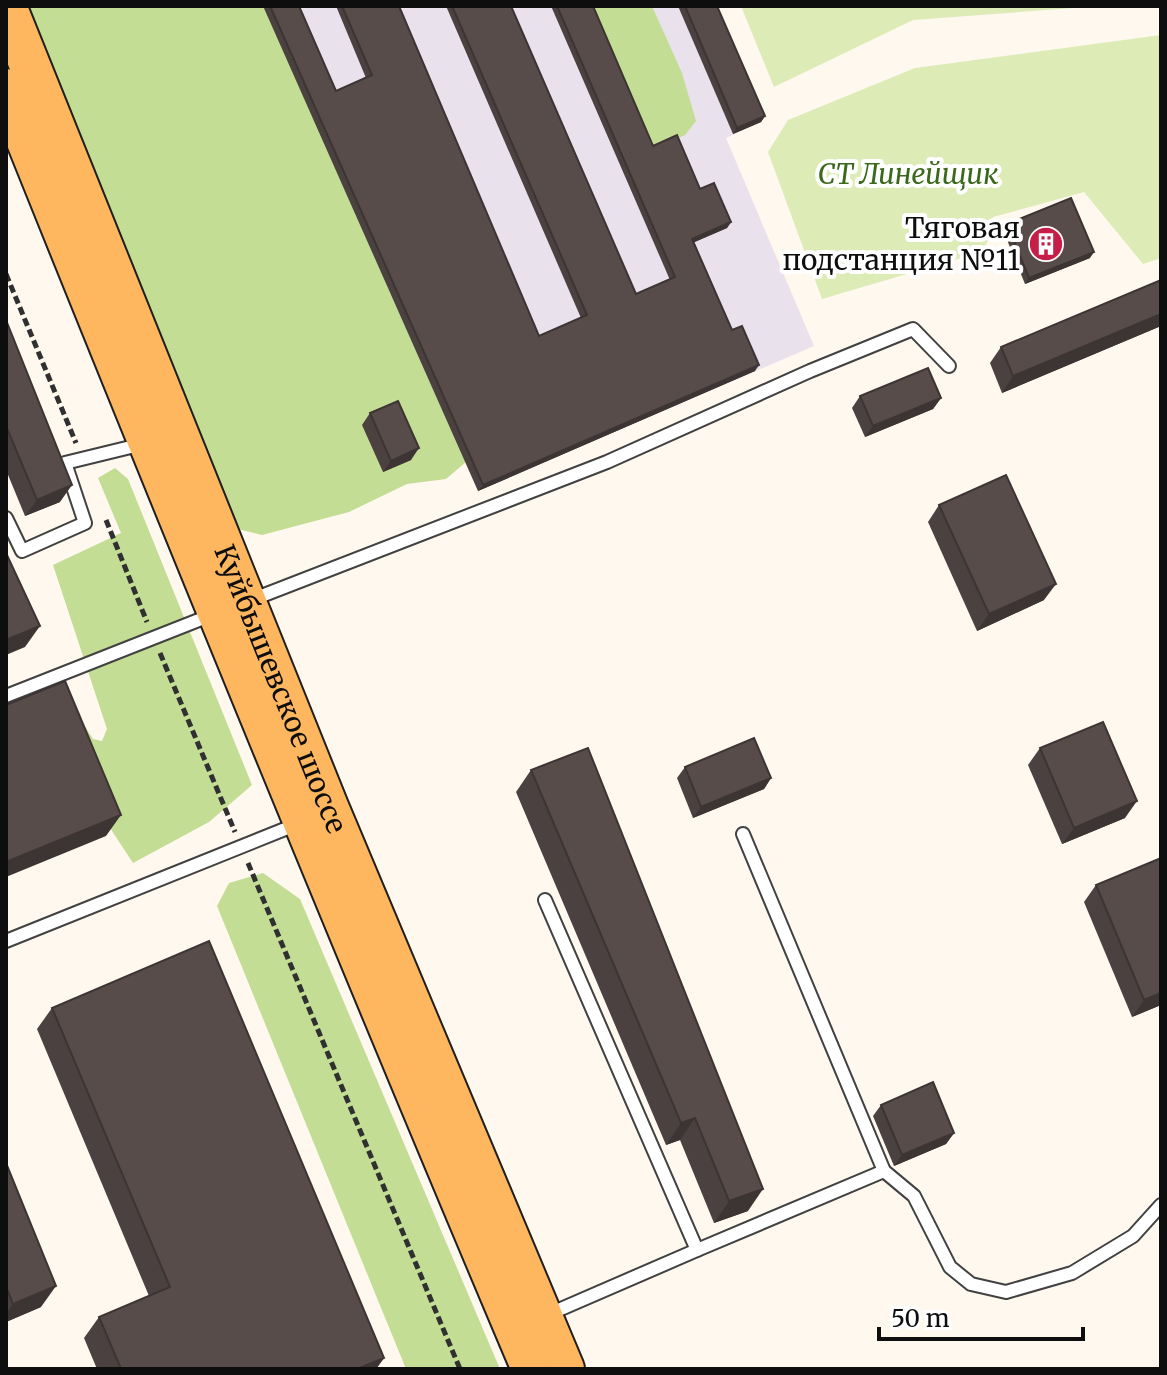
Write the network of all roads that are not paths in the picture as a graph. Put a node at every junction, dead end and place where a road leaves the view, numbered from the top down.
1 (6, 6) edge
2 (6, 89) edge
3 (949, 366) dead end
4 (150, 443) junction
5 (6, 518) edge
6 (230, 607) junction
7 (6, 696) edge
8 (303, 821) junction
9 (743, 834) dead end
10 (545, 900) dead end
11 (6, 941) edge
12 (884, 1171) junction
13 (1161, 1205) edge
14 (697, 1250) junction
15 (543, 1317) junction
16 (532, 1369) edge
17 (564, 1369) edge

1 - 6 main road, Куйбышевское шоссе
2 - 4 main road, Куйбышевское шоссе
3 - 6 lane
4 - 5 lane
4 - 6 main road, Куйбышевское шоссе
6 - 7 lane
6 - 8 main road, Куйбышевское шоссе
6 - 15 main road, Куйбышевское шоссе
8 - 11 lane
8 - 16 main road, Куйбышевское шоссе
9 - 12 lane
10 - 14 lane
12 - 13 lane
12 - 14 lane
14 - 15 lane
15 - 17 main road, Куйбышевское шоссе

